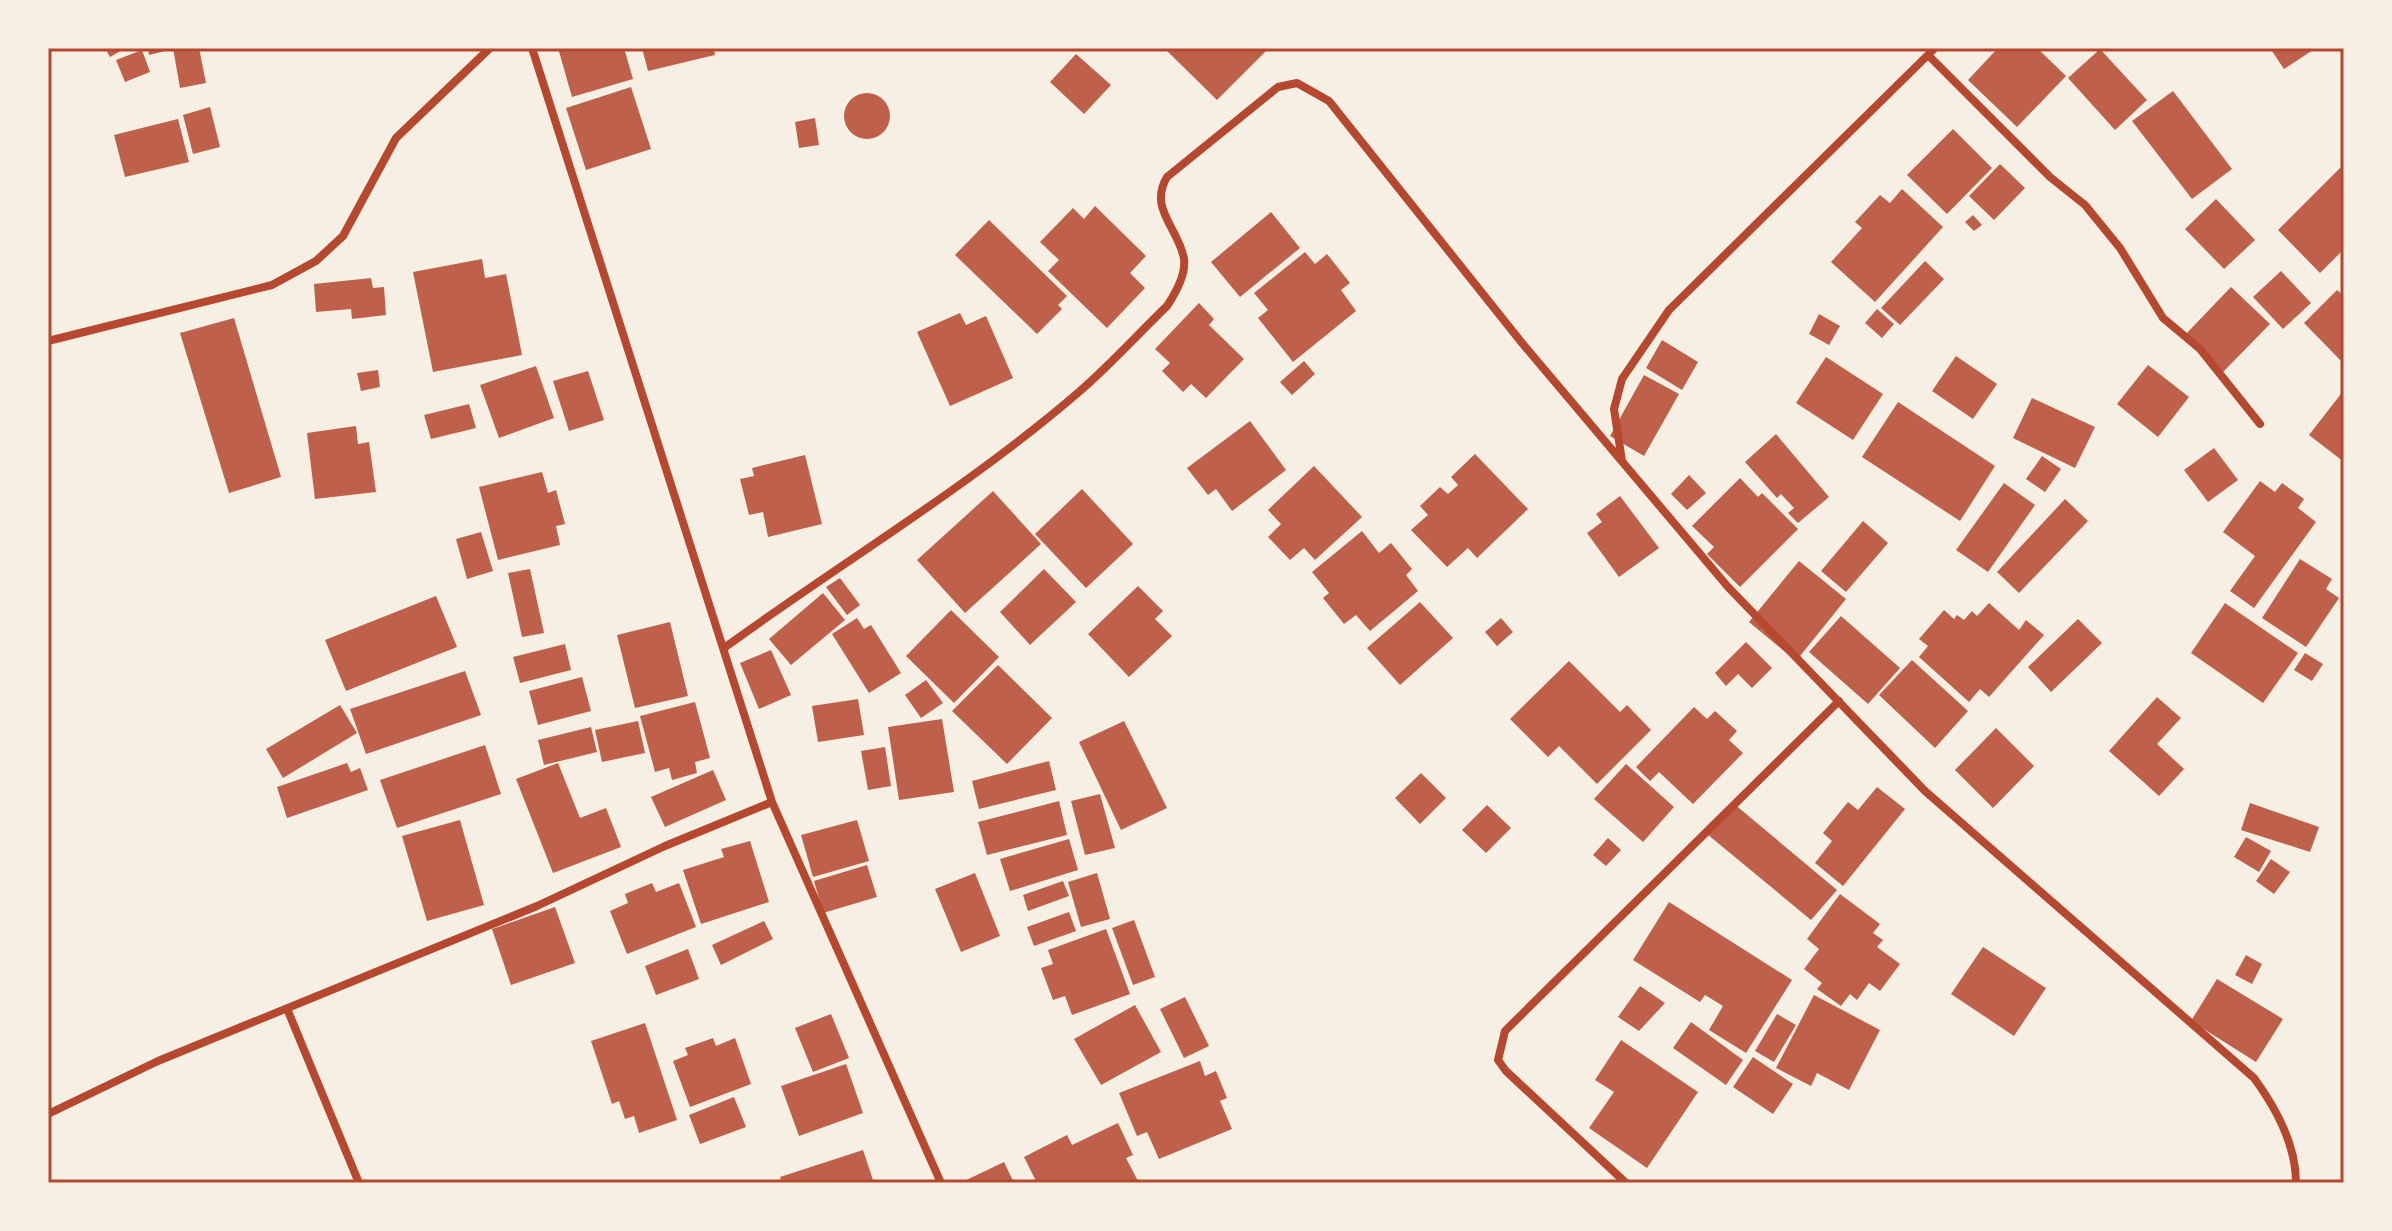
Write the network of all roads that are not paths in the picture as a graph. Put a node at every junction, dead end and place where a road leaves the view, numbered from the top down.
1 (490, 48) edge
2 (532, 48) edge
3 (1935, 48) edge
4 (1928, 55) junction
5 (48, 341) edge
6 (2260, 424) dead end
7 (1622, 462) junction
8 (724, 648) junction
9 (1839, 701) junction
10 (772, 802) junction
11 (288, 1011) junction
12 (48, 1114) edge
13 (359, 1183) edge
14 (941, 1183) edge
15 (1626, 1183) edge
16 (2296, 1183) edge

1 - 5 street
2 - 8 street
3 - 4 street
4 - 6 street
4 - 7 street
7 - 8 street
7 - 9 street
8 - 10 street
9 - 15 street
9 - 16 street
10 - 11 street
10 - 14 street
11 - 12 street
11 - 13 street

